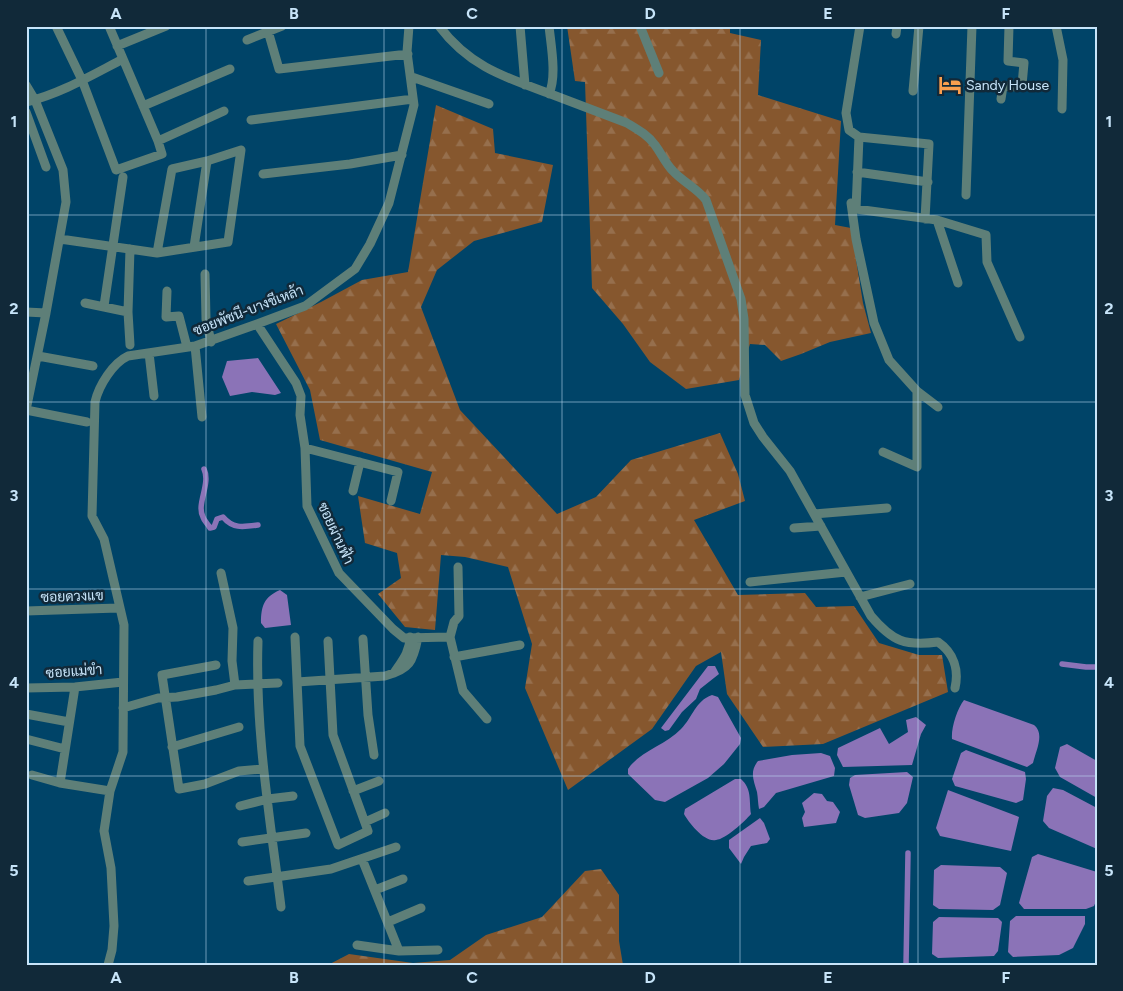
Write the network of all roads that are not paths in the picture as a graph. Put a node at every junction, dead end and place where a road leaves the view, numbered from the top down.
1 (56, 26) edge
2 (166, 26) edge
3 (282, 26) edge
4 (409, 26) edge
5 (439, 26) edge
6 (520, 26) edge
7 (549, 26) edge
8 (640, 26) edge
9 (860, 26) edge
10 (919, 26) edge
11 (972, 26) edge
12 (1009, 26) edge
13 (1056, 26) edge
14 (110, 27) edge
15 (268, 31) junction
16 (247, 40) dead end
17 (118, 46) junction
18 (408, 54) junction
19 (123, 59) junction
20 (230, 69) dead end
21 (658, 72) dead end
22 (412, 77) junction
23 (82, 80) junction
24 (524, 84) junction
25 (26, 85) edge
26 (913, 91) dead end
27 (549, 94) junction
28 (413, 99) junction
29 (1002, 99) dead end
30 (31, 101) edge
31 (489, 104) dead end
32 (143, 106) junction
33 (1062, 109) dead end
34 (224, 111) dead end
35 (26, 112) edge
36 (251, 120) dead end
37 (859, 137) junction
38 (158, 141) junction
39 (402, 155) junction
40 (207, 161) junction
41 (46, 168) dead end
42 (857, 172) junction
43 (264, 174) dead end
44 (123, 177) dead end
45 (928, 182) junction
46 (966, 196) dead end
47 (856, 201) junction
48 (925, 219) junction
49 (937, 220) junction
50 (60, 238) junction
51 (113, 247) junction
52 (194, 248) junction
53 (130, 249) junction
54 (157, 253) junction
55 (205, 274) dead end
56 (958, 283) dead end
57 (166, 290) dead end
58 (84, 303) dead end
59 (104, 306) junction
60 (26, 312) edge
61 (128, 312) junction
62 (46, 313) junction
63 (257, 324) junction
64 (1020, 337) dead end
65 (211, 342) junction
66 (130, 344) dead end
67 (191, 347) junction
68 (149, 354) junction
69 (38, 356) junction
70 (93, 366) dead end
71 (28, 389) edge
72 (917, 391) junction
73 (154, 396) dead end
74 (938, 407) dead end
75 (26, 410) edge
76 (202, 417) dead end
77 (87, 422) dead end
78 (305, 448) junction
79 (883, 452) dead end
80 (360, 462) junction
81 (353, 492) dead end
82 (391, 501) dead end
83 (887, 508) dead end
84 (814, 514) junction
85 (821, 526) junction
86 (794, 528) dead end
87 (458, 567) dead end
88 (846, 572) junction
89 (221, 573) dead end
90 (750, 582) dead end
91 (910, 584) dead end
92 (860, 597) junction
93 (118, 608) junction
94 (26, 611) edge
95 (295, 637) dead end
96 (414, 637) junction
97 (450, 637) junction
98 (363, 639) dead end
99 (328, 641) dead end
100 (258, 642) dead end
101 (520, 645) dead end
102 (454, 657) junction
103 (216, 665) dead end
104 (366, 677) junction
105 (330, 679) junction
106 (124, 682) junction
107 (297, 682) junction
108 (257, 683) junction
109 (278, 683) dead end
110 (235, 685) junction
111 (75, 687) junction
112 (26, 688) edge
113 (955, 688) dead end
114 (166, 697) junction
115 (123, 708) junction
116 (26, 714) edge
117 (485, 716) dead end
118 (69, 722) junction
119 (238, 727) dead end
120 (26, 739) edge
121 (172, 747) junction
122 (65, 749) junction
123 (374, 755) dead end
124 (263, 769) junction
125 (32, 775) dead end
126 (379, 781) dead end
127 (60, 783) junction
128 (110, 791) junction
129 (353, 791) junction
130 (293, 796) dead end
131 (268, 799) junction
132 (240, 806) dead end
133 (385, 813) dead end
134 (364, 822) junction
135 (306, 833) dead end
136 (272, 838) junction
137 (242, 842) dead end
138 (396, 847) dead end
139 (362, 859) junction
140 (277, 876) junction
141 (403, 879) dead end
142 (248, 881) dead end
143 (374, 890) junction
144 (281, 906) dead end
145 (421, 908) dead end
146 (388, 922) junction
147 (357, 944) dead end
148 (438, 950) dead end
149 (399, 951) junction
150 (108, 965) edge

1 - 23 street
2 - 17 street
3 - 15 street
4 - 18 street, ซอยพัชนี-บางชีเหล้า
5 - 24 street
6 - 24 street
7 - 27 street
8 - 21 street
9 - 37 street
10 - 26 street
11 - 46 street
12 - 29 street
13 - 33 street
14 - 17 street
15 - 16 street
15 - 18 street
17 - 19 street
18 - 22 street, ซอยพัชนี-บางชีเหล้า
19 - 23 street
19 - 32 street
20 - 32 street
22 - 28 street, ซอยพัชนี-บางชีเหล้า
22 - 31 street
23 - 30 street
23 - 38 street
24 - 27 street
25 - 30 street
27 - 84 street
28 - 36 street
28 - 39 street, ซอยพัชนี-บางชีเหล้า
30 - 50 street
32 - 38 street
34 - 38 street
35 - 41 street
37 - 42 street
37 - 45 street
39 - 43 street
39 - 63 street, ซอยพัชนี-บางชีเหล้า
40 - 52 street
40 - 52 street
40 - 54 street
42 - 45 street
42 - 47 street
44 - 51 street
45 - 48 street
47 - 48 street
47 - 72 street
48 - 49 street
49 - 56 street
49 - 64 street
50 - 51 street
50 - 62 street
51 - 53 street
51 - 59 street
52 - 54 street
53 - 54 street
53 - 61 street
55 - 65 street
57 - 67 street
58 - 59 street
59 - 61 street
60 - 62 street
61 - 66 street
62 - 69 street
63 - 65 street, ซอยพัชนี-บางชีเหล้า
63 - 78 street, ซอยผ่านฟ้า
65 - 67 street, ซอยพัชนี-บางชีเหล้า
67 - 68 street, ซอยพัชนี-บางชีเหล้า
67 - 76 street
68 - 73 street
68 - 93 street, ซอยพัชนี-บางชีเหล้า
69 - 70 street
69 - 71 street
71 - 75 street
72 - 74 street
72 - 79 street
75 - 77 street
78 - 80 street
78 - 96 street, ซอยผ่านฟ้า
80 - 81 street
80 - 82 street
83 - 84 street
84 - 85 street
85 - 86 street
85 - 88 street
87 - 97 street
88 - 90 street
88 - 92 street
89 - 110 street
91 - 92 street
92 - 113 street
93 - 94 street, ซอยดวงแข
93 - 106 street, ซอยพัชนี-บางชีเหล้า
95 - 107 street
96 - 97 street, ซอยผ่านฟ้า
96 - 104 street
97 - 102 street
98 - 104 street
99 - 105 street
100 - 108 street
101 - 102 street
102 - 117 street
103 - 114 street
104 - 105 street
104 - 123 street
105 - 107 street
105 - 129 street
106 - 111 street, ซอยแม่ขำ
106 - 115 street, ซอยพัชนี-บางชีเหล้า
107 - 134 street
108 - 109 street
108 - 110 street
108 - 124 street
110 - 114 street
111 - 112 street, ซอยแม่ขำ
111 - 118 street
114 - 115 street
114 - 121 street
115 - 128 street, ซอยพัชนี-บางชีเหล้า
116 - 118 street
118 - 122 street
119 - 121 street
120 - 122 street
121 - 124 street
122 - 127 street
124 - 131 street
125 - 127 street
126 - 129 street
127 - 128 street
128 - 150 street, ซอยพัชนี-บางชีเหล้า
129 - 134 street
130 - 131 street
131 - 132 street
131 - 136 street
133 - 134 street
135 - 136 street
136 - 137 street
136 - 140 street
138 - 139 street
139 - 140 street
139 - 143 street
140 - 142 street
140 - 144 street
141 - 143 street
143 - 146 street
145 - 146 street
146 - 149 street
147 - 149 street
148 - 149 street

